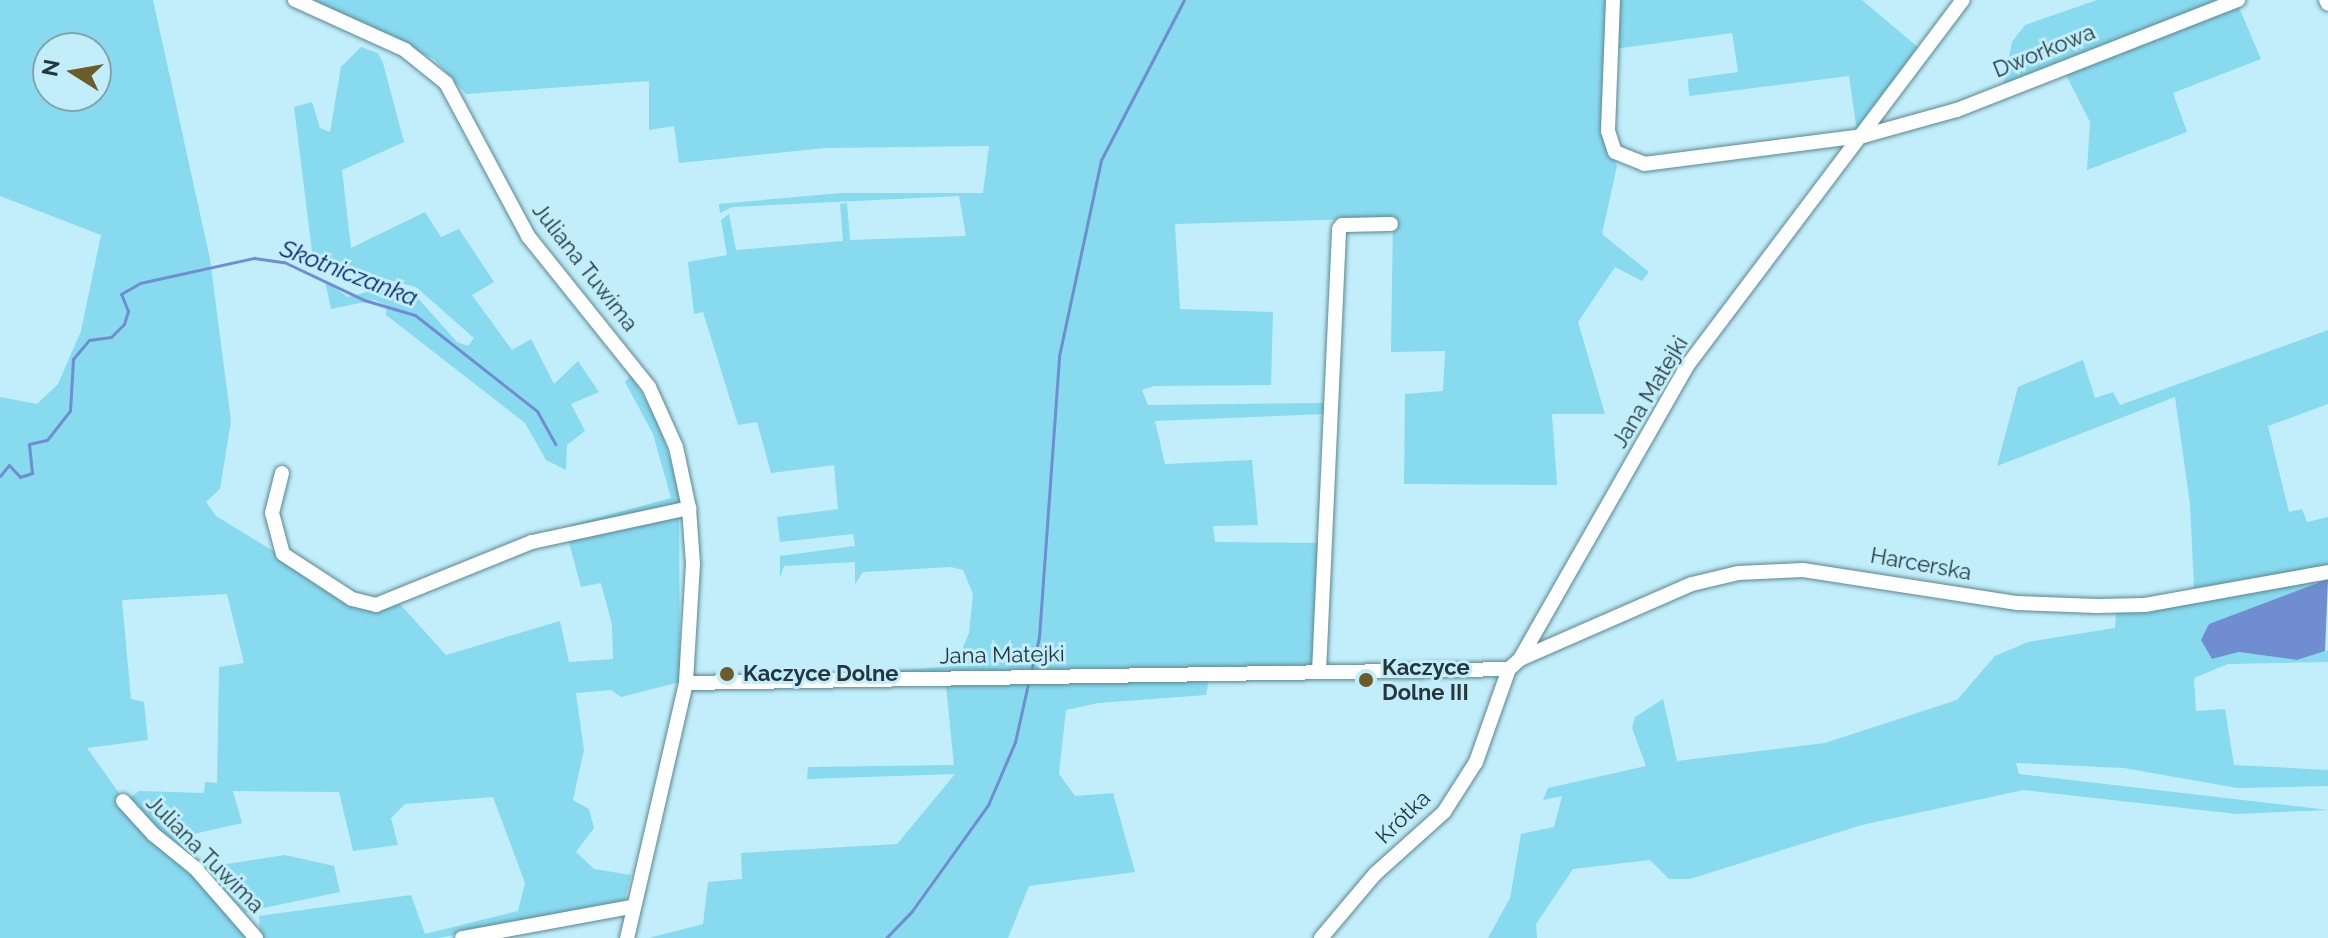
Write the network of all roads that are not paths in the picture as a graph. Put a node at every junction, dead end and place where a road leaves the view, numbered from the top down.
1 (295, 0) edge
2 (1613, 0) edge
3 (1963, 0) edge
4 (2238, 0) edge
5 (1863, 136) junction
6 (1391, 224) dead end
7 (282, 473) dead end
8 (689, 508) junction
9 (2328, 572) edge
10 (1514, 664) junction
11 (1319, 672) junction
12 (686, 683) junction
13 (123, 801) dead end
14 (631, 907) junction
15 (256, 938) edge
16 (462, 938) edge
17 (627, 938) edge
18 (1321, 938) edge

1 - 8 street, Juliana Tuwima
2 - 5 street, Dworkowa
3 - 5 street, Jana Matejki
4 - 5 street, Dworkowa
5 - 10 street, Jana Matejki
6 - 11 street
7 - 8 street
8 - 12 street, Juliana Tuwima
9 - 10 street, Harcerska
10 - 11 street, Jana Matejki
10 - 18 street, Krótka
11 - 12 street, Jana Matejki
12 - 14 street, Juliana Tuwima
13 - 15 street, Juliana Tuwima
14 - 16 street
14 - 17 street, Juliana Tuwima

